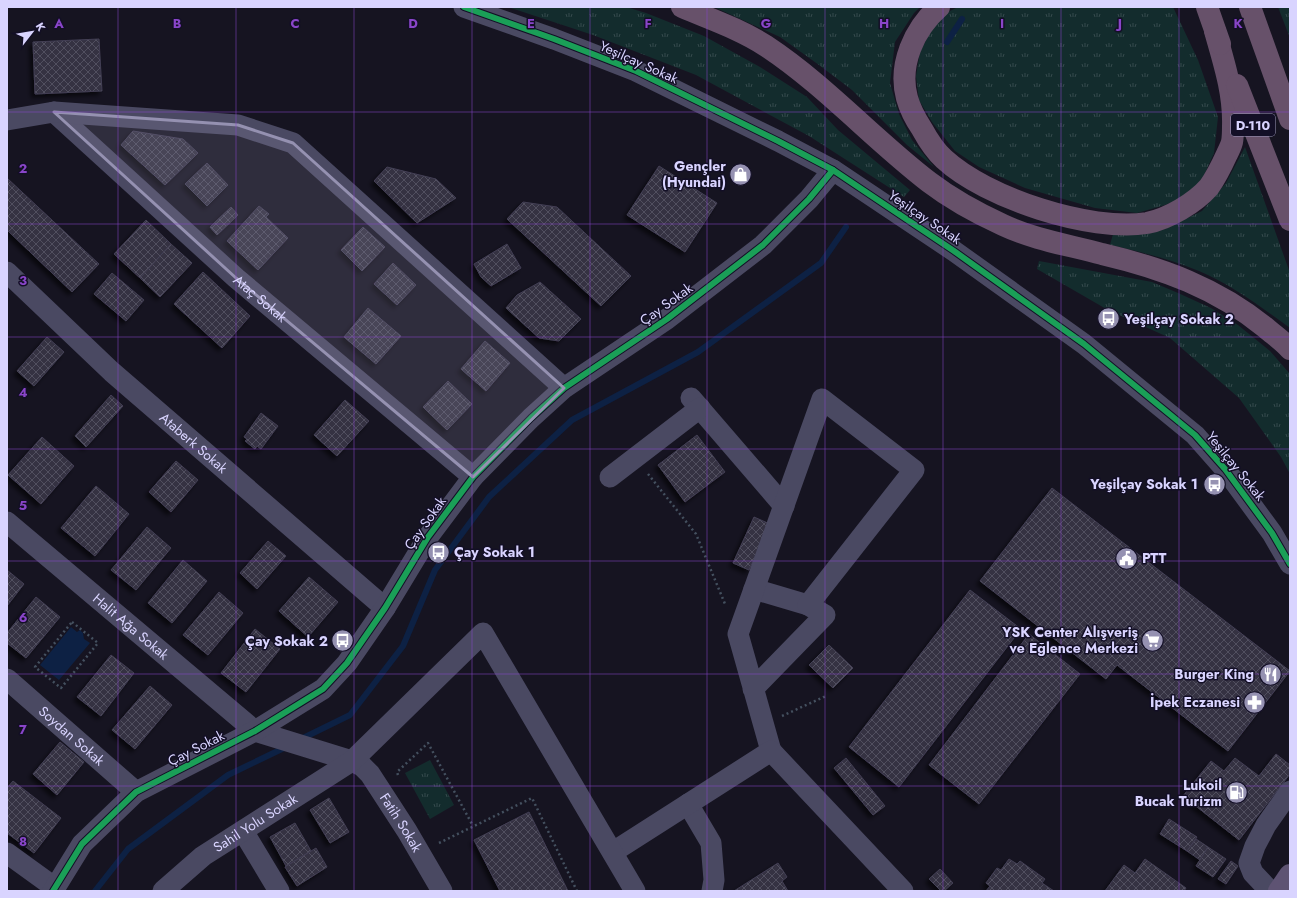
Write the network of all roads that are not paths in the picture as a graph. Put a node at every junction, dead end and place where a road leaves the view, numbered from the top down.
1 (464, 7) edge
2 (682, 7) edge
3 (939, 7) edge
4 (1207, 7) edge
5 (1252, 13) edge
6 (1215, 31) junction
7 (1290, 85) edge
8 (54, 112) junction
9 (1290, 119) edge
10 (7, 120) edge
11 (833, 170) junction
12 (1290, 220) edge
13 (7, 272) edge
14 (1290, 349) edge
15 (564, 388) junction
16 (473, 477) junction
17 (610, 477) dead end
18 (784, 506) junction
19 (7, 522) edge
20 (1290, 564) edge
21 (754, 589) junction
22 (808, 605) junction
23 (385, 608) junction
24 (7, 679) edge
25 (753, 689) junction
26 (254, 731) junction
27 (771, 751) junction
28 (352, 761) junction
29 (1290, 791) edge
30 (136, 792) junction
31 (688, 804) junction
32 (243, 831) junction
33 (613, 852) junction
34 (7, 853) edge
35 (1290, 875) edge
36 (54, 889) edge
37 (163, 891) edge
38 (279, 891) edge
39 (442, 891) edge
40 (636, 891) edge
41 (712, 891) edge
42 (903, 891) edge
43 (1270, 891) edge
44 (1280, 891) edge

1 - 11 street, Yeşilçay Sokak
2 - 14 highway
3 - 6 highway
4 - 6 highway, D-110
5 - 7 highway
5 - 9 highway, D-110
6 - 12 highway, D-110
8 - 10 street
8 - 15 street
8 - 16 street, Ataç Sokak
11 - 15 street, Çay Sokak
11 - 20 street, Yeşilçay Sokak
13 - 23 street, Ataberk Sokak
15 - 16 street, Çay Sokak
16 - 23 street, Çay Sokak
17 - 18 street
18 - 21 street
18 - 22 street
19 - 26 street, Halit Ağa Sokak
21 - 22 street
21 - 25 street
22 - 25 street
23 - 26 street, Çay Sokak
24 - 30 street, Soydan Sokak
25 - 27 street
26 - 28 street, Fatih Sokak
26 - 30 street, Çay Sokak
27 - 31 street
27 - 42 street
28 - 32 street, Sahil Yolu Sokak
28 - 33 street, Sahil Yolu Sokak
28 - 39 street, Fatih Sokak
29 - 43 street
30 - 36 street, Çay Sokak
31 - 33 street
31 - 41 street
32 - 37 street, Sahil Yolu Sokak
32 - 38 street
33 - 40 street
34 - 36 street
35 - 44 main road

